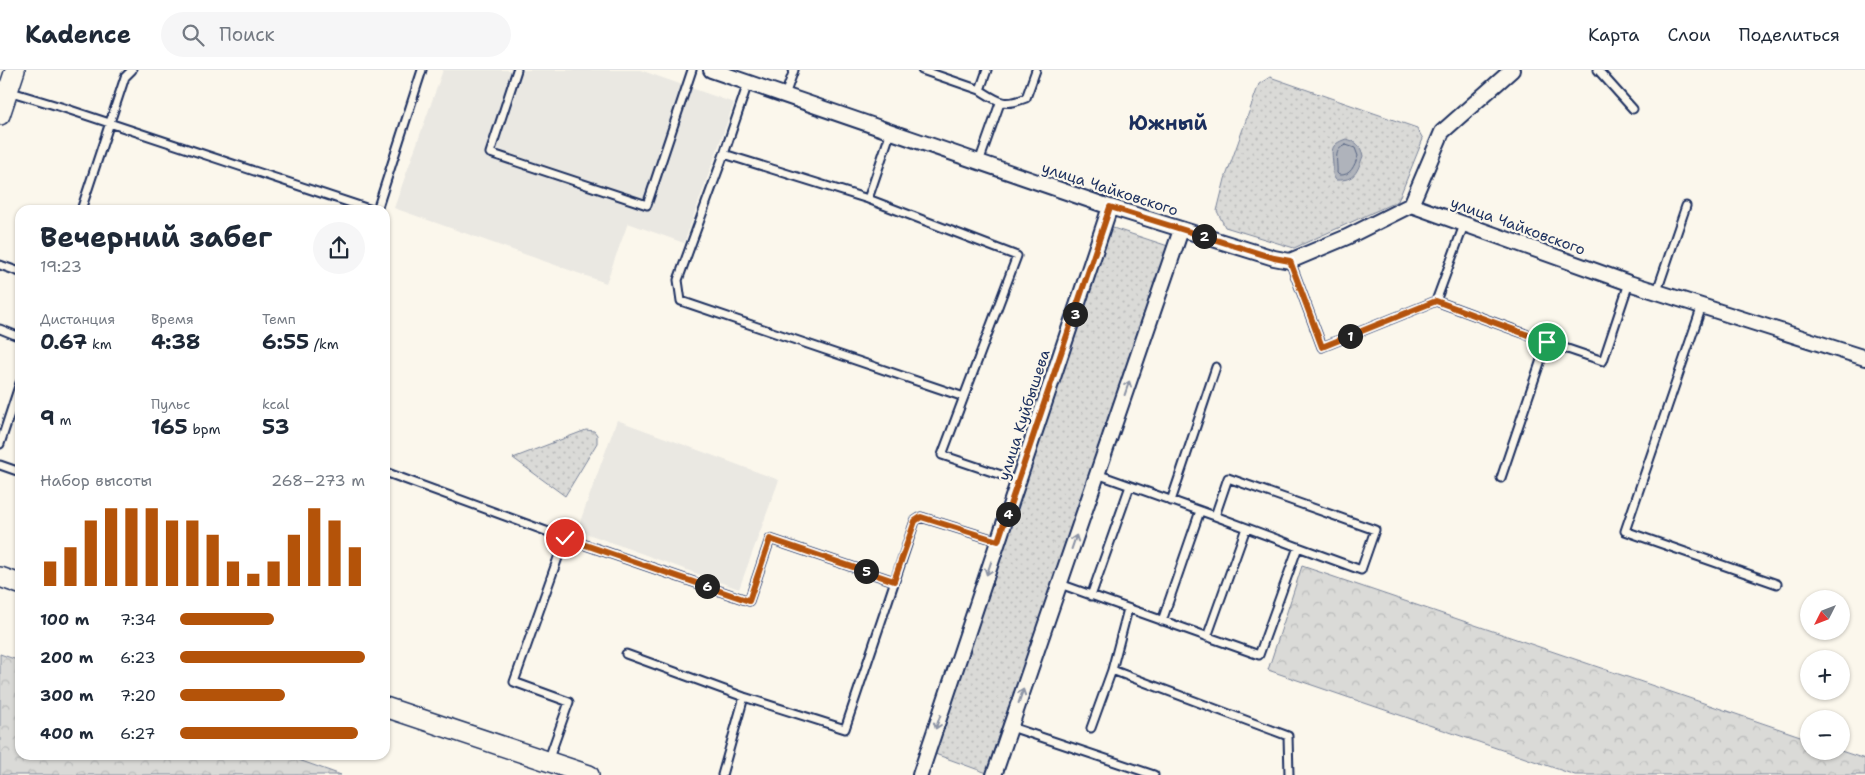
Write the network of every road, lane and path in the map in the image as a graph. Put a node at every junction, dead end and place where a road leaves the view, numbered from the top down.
1 (15, 70) edge
2 (132, 70) edge
3 (422, 70) edge
4 (517, 70) edge
5 (692, 70) edge
6 (711, 70) edge
7 (794, 70) edge
8 (922, 70) edge
9 (987, 70) edge
10 (1036, 70) edge
11 (1512, 70) edge
12 (1598, 70) edge
13 (748, 83) junction
14 (980, 90) junction
15 (8, 91) junction
16 (786, 95) junction
17 (1000, 103) junction
18 (1632, 109) dead end
19 (0, 115) edge
20 (111, 123) junction
21 (890, 132) junction
22 (724, 154) junction
23 (979, 162) junction
24 (868, 199) junction
25 (84, 205) edge
26 (357, 205) edge
27 (379, 205) edge
28 (1411, 205) junction
29 (1686, 206) dead end
30 (1110, 207) junction
31 (1464, 225) junction
32 (1181, 230) junction
33 (1290, 261) junction
34 (0, 265) edge
35 (15, 270) edge
36 (1629, 283) junction
37 (1657, 291) junction
38 (1436, 301) junction
39 (1702, 306) junction
40 (0, 329) edge
41 (15, 335) edge
42 (1547, 342) junction
43 (1865, 358) edge
44 (1216, 367) dead end
45 (964, 397) junction
46 (15, 398) edge
47 (0, 444) edge
48 (0, 465) edge
49 (15, 470) edge
50 (1097, 474) junction
51 (390, 475) edge
52 (1501, 478) dead end
53 (1019, 481) junction
54 (1130, 486) junction
55 (1171, 501) junction
56 (1200, 511) junction
57 (1215, 516) junction
58 (1246, 528) junction
59 (565, 538) junction
60 (998, 541) junction
61 (1298, 547) junction
62 (0, 577) edge
63 (894, 581) junction
64 (15, 582) edge
65 (1060, 584) junction
66 (1778, 584) dead end
67 (1091, 596) junction
68 (1128, 609) junction
69 (1162, 621) junction
70 (1207, 637) junction
71 (626, 654) dead end
72 (1112, 670) junction
73 (744, 697) junction
74 (390, 709) edge
75 (1010, 727) junction
76 (1091, 728) dead end
77 (548, 761) junction
78 (589, 775) edge
79 (722, 775) edge
80 (920, 775) edge
81 (994, 775) edge
82 (1154, 775) edge
83 (1289, 775) edge

1 - 15 main road
2 - 20 lane
3 - 27 lane
4 - 5 lane
6 - 13 street, улица Чайковского
7 - 16 lane
8 - 14 lane
9 - 14 lane
10 - 17 lane
11 - 28 street
12 - 18 lane
13 - 16 street, улица Чайковского
13 - 22 lane
14 - 17 lane
15 - 19 main road
15 - 20 lane
16 - 21 street, улица Чайковского
17 - 23 lane
20 - 25 lane
20 - 26 lane
21 - 23 street, улица Чайковского
21 - 24 lane
22 - 24 lane
22 - 45 lane
23 - 30 street, улица Чайковского
24 - 45 lane
28 - 31 street, улица Чайковского
28 - 33 street
29 - 37 lane
30 - 32 street, улица Чайковского
30 - 53 street, улица Куйбышева
31 - 36 street, улица Чайковского
31 - 38 lane
32 - 33 street, улица Чайковского
50 -> 32 street
33 - 38 lane
34 - 35 lane
36 - 37 street, улица Чайковского
36 - 42 lane
37 - 39 street, улица Чайковского
38 - 42 lane
39 - 43 street, улица Чайковского
39 - 66 lane
40 - 41 lane
42 - 52 lane
44 - 55 lane
45 - 53 lane
46 - 47 lane
48 - 49 lane
50 - 54 lane
65 -> 50 street
51 - 59 lane
53 - 60 street, улица Куйбышева
54 - 55 lane
54 - 67 lane
55 - 56 lane
56 - 57 lane
56 - 69 lane
57 - 58 lane
57 - 61 lane
58 - 61 lane
58 - 70 lane
59 - 63 lane
59 - 77 lane
60 - 63 lane
60 -> 80 street, улица Куйбышева
61 - 70 lane
62 - 64 main road
63 - 73 lane
65 - 67 lane
75 -> 65 street
67 - 68 lane
68 - 69 lane
68 - 72 lane
69 - 70 lane
71 - 73 lane
72 - 76 lane
72 - 83 lane
73 - 79 lane
74 - 77 main road
75 - 81 street
75 - 82 lane
77 - 78 main road

